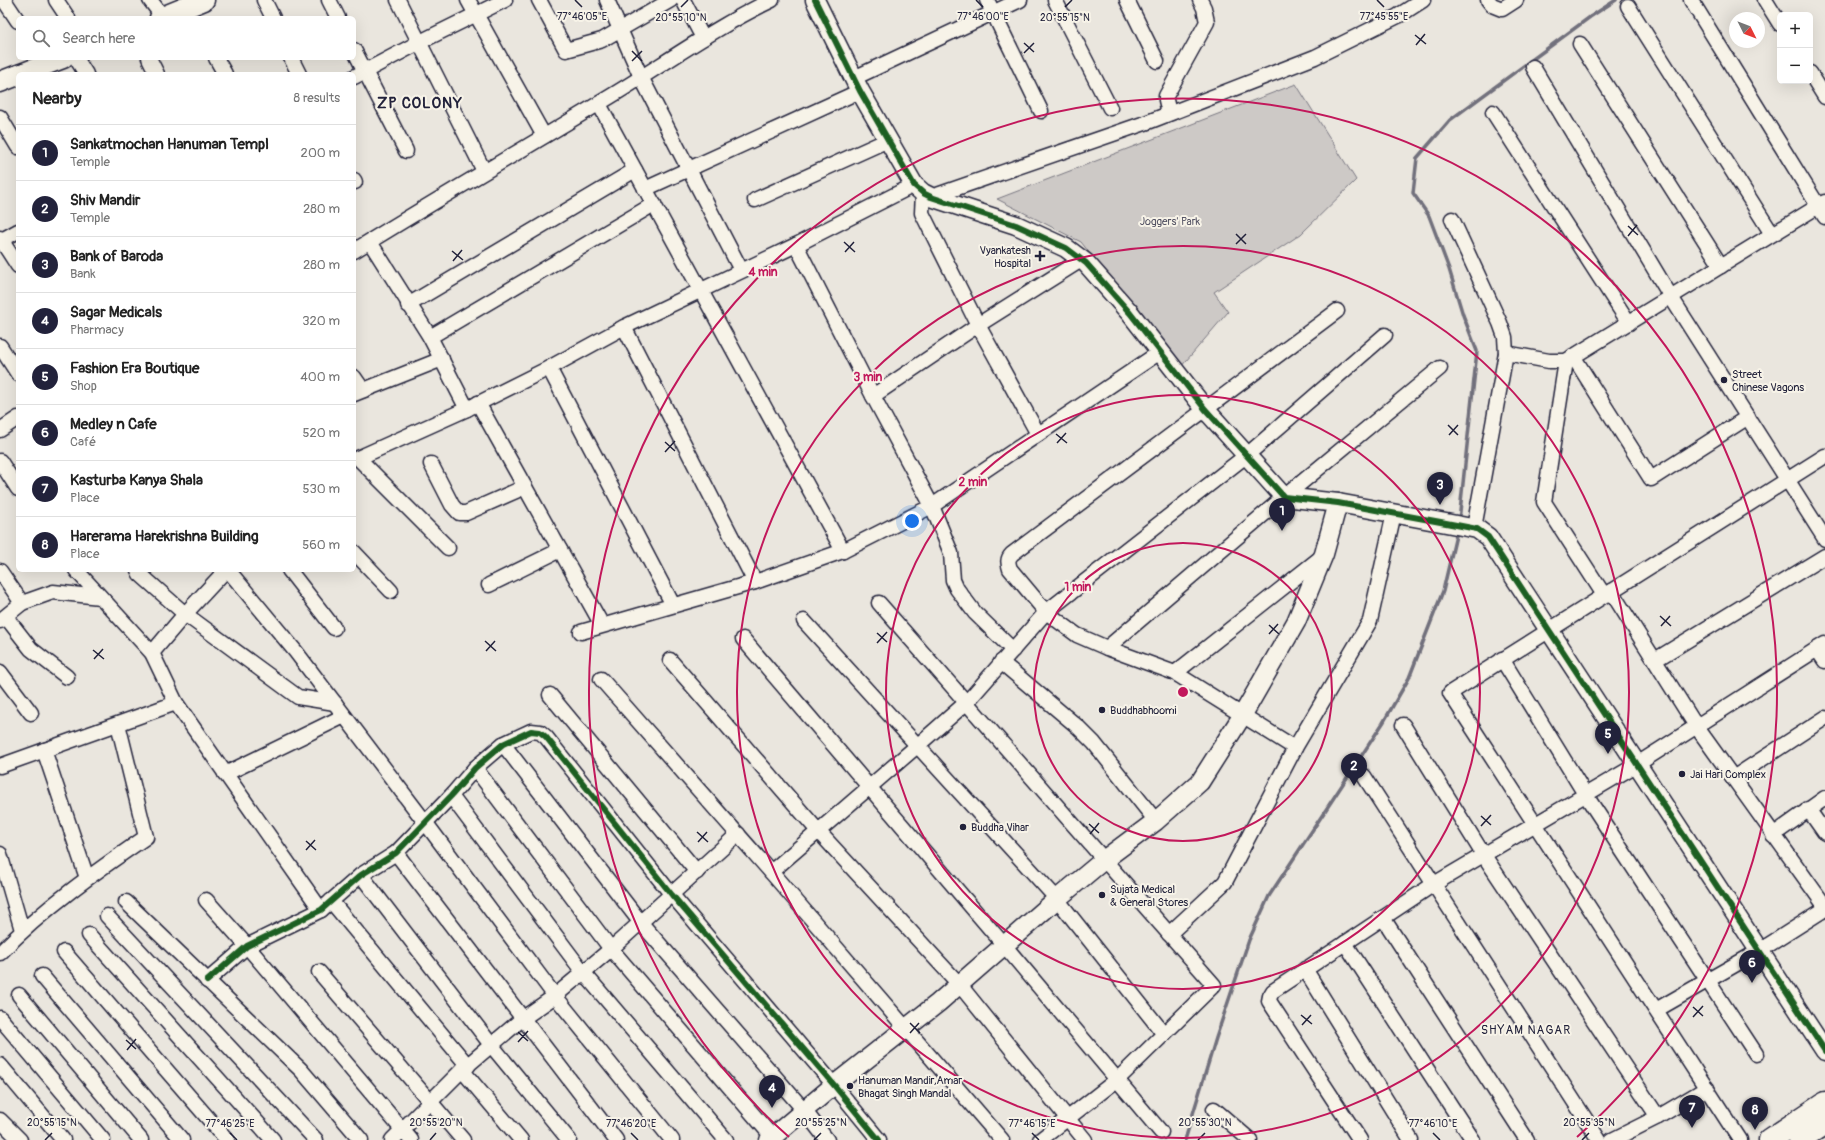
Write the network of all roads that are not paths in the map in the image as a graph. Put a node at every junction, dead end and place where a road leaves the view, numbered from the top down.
1 (4, 0) edge
2 (56, 0) edge
3 (150, 0) edge
4 (264, 0) edge
5 (329, 0) edge
6 (398, 0) edge
7 (468, 0) edge
8 (505, 0) edge
9 (539, 0) edge
10 (607, 0) edge
11 (671, 0) edge
12 (683, 0) edge
13 (772, 0) edge
14 (815, 0) edge
15 (1020, 0) edge
16 (1055, 0) edge
17 (1127, 0) edge
18 (1200, 0) edge
19 (1423, 0) edge
20 (1488, 0) edge
21 (1516, 0) edge
22 (1691, 0) edge
23 (1765, 0) edge
24 (747, 5) edge
25 (990, 6) edge
26 (1628, 6) dead end
27 (196, 8) edge
28 (476, 14) junction
29 (67, 16) edge
30 (160, 16) edge
31 (165, 16) edge
32 (272, 16) edge
33 (337, 16) edge
34 (16, 18) edge
35 (1777, 19) edge
36 (620, 29) junction
37 (704, 38) junction
38 (420, 42) junction
39 (1580, 44) dead end
40 (77, 60) edge
41 (150, 60) edge
42 (217, 60) edge
43 (292, 60) edge
44 (356, 60) edge
45 (1157, 61) dead end
46 (39, 67) edge
47 (1533, 67) dead end
48 (26, 72) edge
49 (85, 72) edge
50 (156, 72) edge
51 (224, 72) edge
52 (298, 72) edge
53 (359, 74) edge
54 (16, 76) edge
55 (641, 77) junction
56 (1813, 78) edge
57 (0, 82) edge
58 (857, 85) junction
59 (1825, 97) edge
60 (599, 104) junction
61 (1110, 108) dead end
62 (1042, 111) dead end
63 (1493, 112) dead end
64 (1169, 113) junction
65 (0, 117) edge
66 (544, 136) junction
67 (888, 140) junction
68 (16, 144) edge
69 (406, 151) dead end
70 (635, 170) junction
71 (690, 170) junction
72 (484, 171) junction
73 (645, 189) junction
74 (923, 192) junction
75 (755, 200) dead end
76 (654, 204) junction
77 (1823, 208) edge
78 (1452, 219) dead end
79 (16, 232) edge
80 (1772, 234) junction
81 (1, 240) edge
82 (370, 242) junction
83 (796, 245) junction
84 (356, 250) edge
85 (1081, 260) junction
86 (16, 263) edge
87 (1721, 266) junction
88 (741, 270) junction
89 (702, 291) junction
90 (1671, 297) junction
91 (408, 305) junction
92 (1337, 311) dead end
93 (1629, 323) junction
94 (978, 325) junction
95 (624, 327) junction
96 (1385, 334) dead end
97 (430, 337) junction
98 (0, 346) edge
99 (1160, 352) junction
100 (1506, 353) junction
101 (442, 359) junction
102 (1569, 359) junction
103 (549, 368) junction
104 (1440, 368) dead end
105 (16, 371) edge
106 (358, 392) edge
107 (873, 396) junction
108 (472, 406) junction
109 (1205, 409) junction
110 (1748, 417) junction
111 (16, 419) edge
112 (0, 430) edge
113 (1038, 434) junction
114 (1247, 455) junction
115 (1825, 456) edge
116 (356, 459) edge
117 (0, 461) edge
118 (431, 464) dead end
119 (1788, 480) junction
120 (16, 486) edge
121 (526, 487) junction
122 (1284, 497) junction
123 (1338, 503) junction
124 (932, 506) junction
125 (1394, 513) junction
126 (1469, 528) junction
127 (1825, 539) edge
128 (448, 548) dead end
129 (560, 550) junction
130 (842, 552) junction
131 (356, 554) edge
132 (1324, 554) junction
133 (1825, 556) edge
134 (0, 571) edge
135 (78, 572) edge
136 (139, 572) edge
137 (225, 572) edge
138 (229, 572) edge
139 (291, 572) edge
140 (755, 582) junction
141 (490, 585) dead end
142 (392, 591) dead end
143 (1608, 593) junction
144 (100, 597) junction
145 (22, 603) junction
146 (879, 603) dead end
147 (673, 606) junction
148 (1046, 612) junction
149 (185, 614) junction
150 (3, 619) edge
151 (804, 621) dead end
152 (602, 625) junction
153 (334, 628) dead end
154 (1548, 630) junction
155 (581, 632) dead end
156 (743, 639) dead end
157 (1821, 646) edge
158 (1107, 648) junction
159 (1012, 650) junction
160 (152, 653) junction
161 (1502, 659) junction
162 (670, 660) dead end
163 (1655, 660) junction
164 (1825, 661) edge
165 (1001, 662) junction
166 (0, 672) edge
167 (1175, 673) junction
168 (67, 677) dead end
169 (601, 679) dead end
170 (550, 695) dead end
171 (967, 702) junction
172 (176, 703) junction
173 (335, 703) junction
174 (31, 713) dead end
175 (344, 716) junction
176 (1242, 716) junction
177 (1825, 718) edge
178 (118, 724) junction
179 (1404, 725) dead end
180 (1696, 726) junction
181 (503, 744) junction
182 (917, 746) junction
183 (1295, 748) junction
184 (44, 750) junction
185 (1636, 765) junction
186 (0, 766) edge
187 (475, 768) junction
188 (225, 774) junction
189 (1364, 776) dead end
190 (1733, 778) junction
191 (868, 787) junction
192 (1585, 794) junction
193 (451, 796) junction
194 (1825, 798) edge
195 (1808, 809) junction
196 (1156, 821) junction
197 (425, 822) junction
198 (1534, 824) junction
199 (818, 831) junction
200 (1825, 832) edge
201 (738, 834) junction
202 (1773, 835) junction
203 (396, 853) junction
204 (0, 854) edge
205 (1483, 854) junction
206 (1105, 860) junction
207 (697, 872) junction
208 (771, 872) junction
209 (361, 875) junction
210 (87, 878) junction
211 (1434, 884) junction
212 (672, 895) junction
213 (1057, 899) junction
214 (206, 900) dead end
215 (331, 901) junction
216 (126, 902) dead end
217 (1825, 906) edge
218 (1825, 909) edge
219 (321, 910) junction
220 (107, 916) dead end
221 (1383, 918) junction
222 (641, 922) junction
223 (22, 930) junction
224 (1169, 934) junction
225 (89, 935) dead end
226 (1345, 943) junction
227 (1004, 945) junction
228 (248, 946) junction
229 (611, 948) junction
230 (1759, 951) junction
231 (64, 952) dead end
232 (0, 953) edge
233 (1305, 969) junction
234 (319, 972) dead end
235 (583, 972) junction
236 (42, 976) dead end
237 (207, 981) junction
238 (1709, 981) junction
239 (959, 984) junction
240 (19, 995) dead end
241 (554, 996) junction
242 (1656, 1010) junction
243 (0, 1018) edge
244 (522, 1019) junction
245 (906, 1028) junction
246 (1164, 1034) junction
247 (492, 1046) junction
248 (1825, 1051) edge
249 (1756, 1054) dead end
250 (0, 1065) edge
251 (465, 1068) junction
252 (1118, 1079) junction
253 (834, 1085) junction
254 (1707, 1088) junction
255 (430, 1103) junction
256 (1825, 1104) edge
257 (1214, 1109) dead end
258 (804, 1110) junction
259 (1658, 1116) junction
260 (1068, 1118) junction
261 (0, 1120) edge
262 (1825, 1124) edge
263 (1161, 1132) dead end
264 (402, 1137) edge
265 (772, 1139) edge
266 (20, 1140) edge
267 (63, 1140) edge
268 (103, 1140) edge
269 (141, 1140) edge
270 (182, 1140) edge
271 (227, 1140) edge
272 (273, 1140) edge
273 (316, 1140) edge
274 (361, 1140) edge
275 (463, 1140) edge
276 (521, 1140) edge
277 (569, 1140) edge
278 (616, 1140) edge
279 (672, 1140) edge
280 (726, 1140) edge
281 (827, 1140) edge
282 (879, 1140) edge
283 (1002, 1140) edge
284 (1040, 1140) edge
285 (1085, 1140) edge
286 (1250, 1140) edge
287 (1360, 1140) edge
288 (1411, 1140) edge
289 (1473, 1140) edge
290 (1527, 1140) edge
291 (1599, 1140) edge
292 (1612, 1140) edge
293 (1740, 1140) edge
294 (1770, 1140) edge
295 (1800, 1140) edge

1 - 34 street
2 - 29 street
3 - 30 street
4 - 32 street
5 - 33 street
6 - 38 street
7 - 28 street
8 - 28 street
9 - 36 street
10 - 36 street
11 - 36 street
12 - 37 street
13 - 24 street
14 - 58 street
15 - 25 street
16 - 61 street
17 - 45 street
18 - 64 street
19 - 64 street
20 - 21 street
22 - 77 street
23 - 35 street
24 - 37 street
25 - 58 street
25 - 62 street
26 - 80 street
27 - 31 main road
28 - 38 street
28 - 66 street
36 - 55 street
37 - 55 street
38 - 53 street
38 - 72 street
39 - 87 street
40 - 49 street
41 - 50 street
42 - 51 street
43 - 52 street
44 - 53 street
46 - 48 main road
47 - 90 street
53 - 69 street
54 - 57 main road
55 - 60 street
55 - 71 street
56 - 59 street
58 - 67 street
58 - 71 street
60 - 66 street
60 - 70 street
63 - 93 street
64 - 74 street
65 - 68 street
66 - 72 street
67 - 74 street
67 - 75 street
70 - 73 street
70 - 91 street
71 - 73 street
71 - 88 street
72 - 82 street
73 - 76 street
74 - 83 street
74 - 85 street
74 - 94 street
76 - 89 street
76 - 97 street
77 - 80 street
78 - 100 street
79 - 81 street
80 - 87 street
81 - 86 street
82 - 84 street
82 - 91 street
83 - 88 street
83 - 107 street
85 - 94 street
85 - 99 street
87 - 90 street
88 - 89 street
89 - 95 street
89 - 130 street
90 - 93 street
90 - 110 street
91 - 97 street
92 - 109 street
93 - 102 street
94 - 107 street
94 - 113 street
95 - 103 street
95 - 140 street
96 - 114 street
97 - 101 street
98 - 105 street
99 - 109 street
99 - 113 street
100 - 102 street
100 - 126 street
101 - 106 street
101 - 108 street
102 - 110 street
102 - 143 street
103 - 108 street
103 - 147 street
104 - 122 street
107 - 124 street
108 - 116 street
108 - 121 street
109 - 114 street
109 - 148 street
110 - 119 street
111 - 112 street
113 - 124 street
114 - 122 street
114 - 148 street
115 - 119 street
116 - 128 street
117 - 120 street
118 - 121 street
119 - 127 street
119 - 143 street
121 - 129 street
122 - 123 street
122 - 158 street
123 - 125 street
123 - 132 street
124 - 130 street
124 - 159 street
125 - 126 street
125 - 183 street
126 - 154 street
129 - 141 street
129 - 152 street
130 - 140 street
131 - 142 street
132 - 167 street
132 - 176 street
133 - 163 street
134 - 145 street
135 - 144 street
136 - 149 street
137 - 149 street
138 - 173 street
139 - 153 street
140 - 147 street
143 - 154 street
143 - 163 street
144 - 145 street
144 - 160 street
145 - 150 street
146 - 171 street
147 - 152 street
148 - 158 street
148 - 159 street
149 - 160 street
149 - 173 street
150 - 168 street
151 - 182 street
152 - 155 street
154 - 161 street
154 - 185 street
156 - 191 street
157 - 164 street
157 - 180 street
158 - 167 street
159 - 165 street
160 - 172 street
161 - 192 street
161 - 198 street
162 - 199 street
163 - 180 street
165 - 171 street
165 - 196 street
166 - 174 street
167 - 176 street
169 - 201 street
170 - 207 street
171 - 182 street
171 - 206 street
172 - 178 street
172 - 188 street
173 - 175 street
175 - 188 street
175 - 197 street
176 - 183 street
176 - 196 street
177 - 190 street
178 - 184 street
178 - 210 street
179 - 205 street
180 - 185 street
180 - 190 street
181 - 187 street
181 - 212 street
181 - 222 street
182 - 191 street
182 - 213 street
183 - 224 street
184 - 186 street
184 - 210 street
185 - 192 street
185 - 230 street
187 - 193 street
187 - 229 street
188 - 219 street
189 - 211 street
190 - 202 street
191 - 199 street
191 - 227 street
192 - 198 street
192 - 238 street
193 - 197 street
193 - 235 street
194 - 195 street
195 - 200 street
195 - 202 street
196 - 206 street
197 - 203 street
197 - 241 street
198 - 205 street
198 - 242 street
199 - 208 street
199 - 239 street
201 - 207 street
201 - 208 street
202 - 217 street
203 - 209 street
203 - 244 street
204 - 223 street
205 - 211 street
205 - 259 street
206 - 213 street
206 - 224 street
207 - 212 street
208 - 245 street
209 - 215 street
209 - 247 street
210 - 223 street
211 - 221 street
211 - 291 street
212 - 222 street
212 - 253 street
213 - 227 street
213 - 246 street
214 - 228 street
215 - 219 street
215 - 251 street
216 - 237 street
218 - 230 street
219 - 228 street
220 - 273 street
221 - 226 street
221 - 290 street
222 - 229 street
222 - 258 street
223 - 232 street
224 - 246 street
225 - 272 street
226 - 233 street
226 - 289 street
227 - 239 street
227 - 252 street
228 - 237 street
228 - 264 street
229 - 235 street
229 - 265 street
230 - 238 street
230 - 248 street
231 - 271 street
233 - 287 street
233 - 288 street
234 - 255 street
235 - 241 street
235 - 280 street
236 - 270 street
237 - 274 street
238 - 242 street
238 - 249 street
239 - 245 street
239 - 260 street
240 - 269 street
241 - 244 street
241 - 279 street
242 - 254 street
243 - 268 street
244 - 247 street
244 - 278 street
245 - 253 street
245 - 283 street
246 - 252 street
247 - 251 street
247 - 277 street
250 - 267 street
251 - 255 street
251 - 276 street
252 - 260 street
252 - 263 street
253 - 258 street
253 - 282 street
254 - 259 street
254 - 293 street
255 - 264 street
255 - 275 street
256 - 294 main road
257 - 286 street
258 - 265 street
258 - 281 street
259 - 292 street
260 - 284 street
260 - 285 street
261 - 266 street
262 - 295 main road

